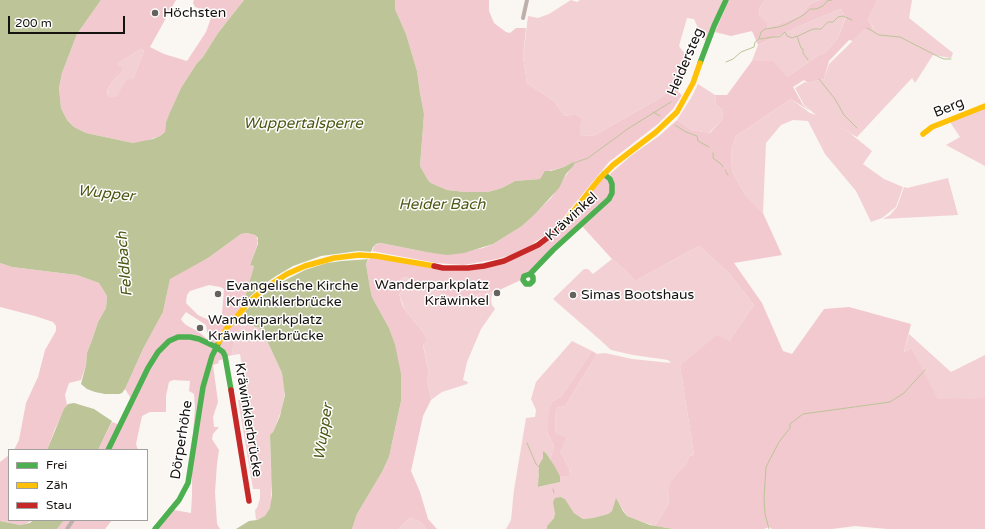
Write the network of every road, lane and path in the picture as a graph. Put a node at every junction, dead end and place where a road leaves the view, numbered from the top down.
1 (526, 0) edge
2 (726, 0) edge
3 (523, 18) dead end
4 (985, 106) edge
5 (923, 134) dead end
6 (604, 174) junction
7 (386, 257) joint
8 (530, 274) dead end
9 (216, 347) junction
10 (108, 449) edge
11 (249, 501) dead end
12 (155, 529) edge

1 - 3 street
2 - 6 main road, Heidersteg
4 - 5 main road, Berg
6 - 7 main road, Heidersteg
6 - 8 main road, Kräwinkel
7 - 9 main road, Dörperhöhe
9 - 10 main road
9 - 11 main road, Kräwinklerbrücke
9 - 12 main road, Dörperhöhe

